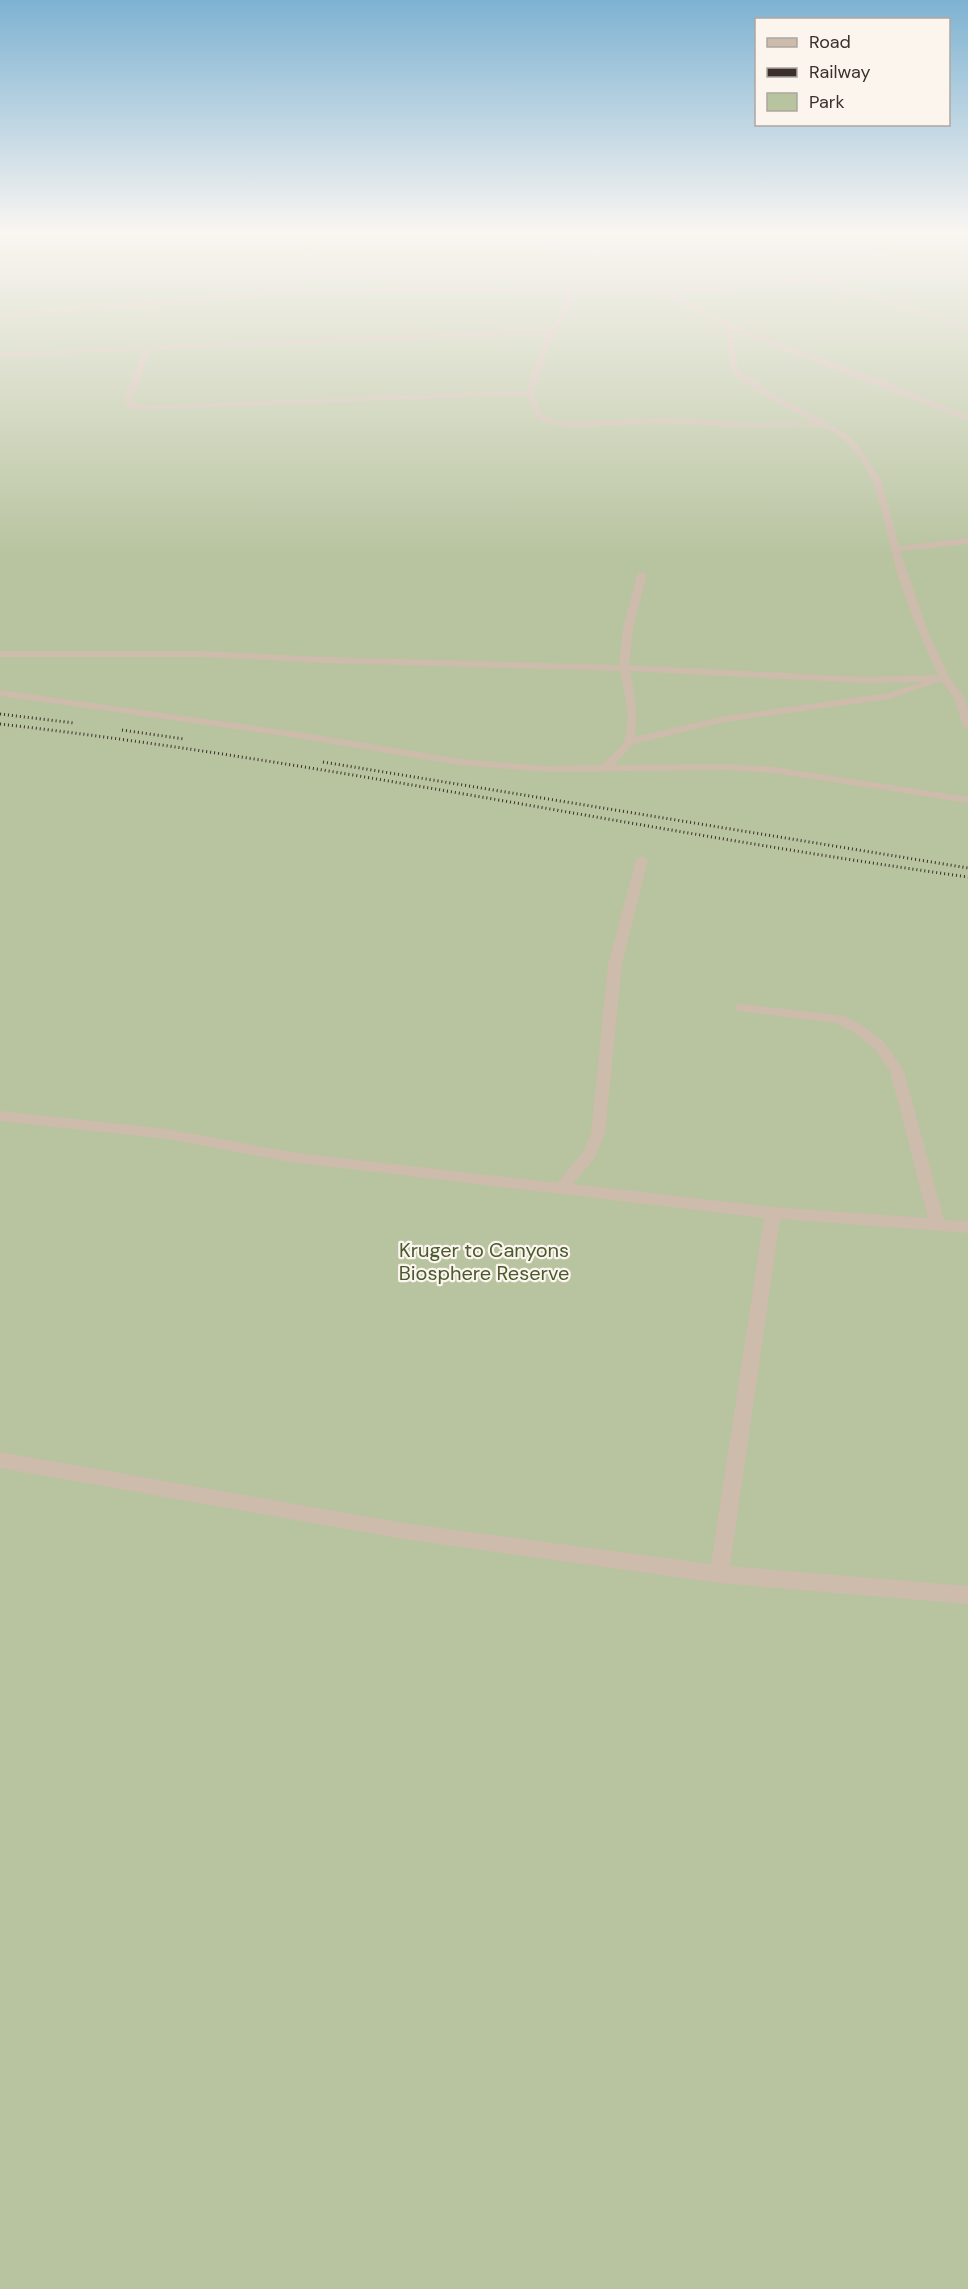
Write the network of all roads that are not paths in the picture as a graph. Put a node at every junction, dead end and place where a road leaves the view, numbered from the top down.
1 (328, 340) edge
2 (548, 340) edge
3 (732, 340) edge
4 (766, 340) edge
5 (147, 347) junction
6 (35, 353) junction
7 (0, 355) edge
8 (0, 364) edge
9 (529, 393) junction
10 (968, 419) edge
11 (827, 425) junction
12 (968, 541) edge
13 (895, 549) junction
14 (642, 575) dead end
15 (0, 654) edge
16 (624, 668) junction
17 (944, 678) junction
18 (0, 693) edge
19 (968, 726) edge
20 (628, 742) junction
21 (606, 767) junction
22 (968, 800) edge
23 (642, 860) dead end
24 (742, 1008) dead end
25 (0, 1116) edge
26 (561, 1188) junction
27 (773, 1213) junction
28 (938, 1225) junction
29 (968, 1227) edge
30 (0, 1460) edge
31 (718, 1574) junction
32 (968, 1595) edge

1 - 5 street
2 - 9 street
3 - 11 street
4 - 10 street
5 - 6 street
5 - 9 street
6 - 7 street
6 - 8 street
9 - 11 street
11 - 13 street
12 - 13 street
13 - 17 street
14 - 16 street
15 - 16 street
16 - 17 street
16 - 20 street
17 - 19 street
17 - 20 street
18 - 21 street
20 - 21 street
21 - 22 street
23 - 26 street
24 - 28 street
25 - 26 street
26 - 27 street
27 - 28 street
27 - 31 street
28 - 29 street
30 - 31 street
31 - 32 street

